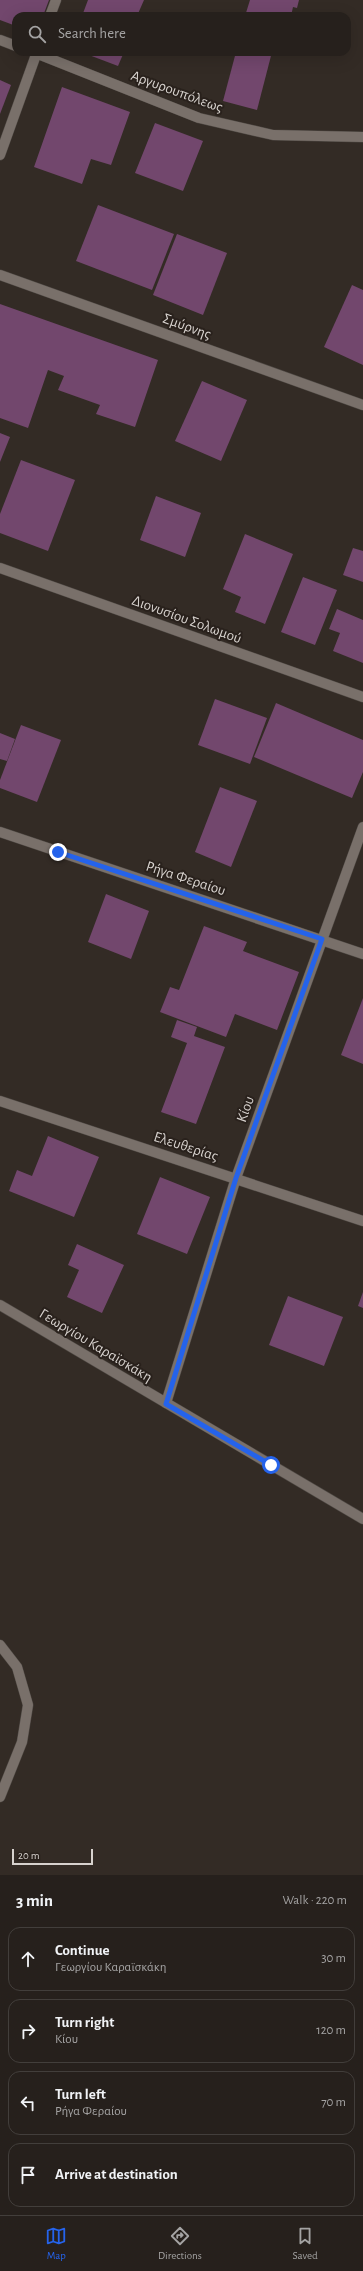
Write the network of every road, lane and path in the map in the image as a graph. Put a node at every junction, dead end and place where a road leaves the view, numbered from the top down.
1 (56, 0) edge
2 (52, 12) edge
3 (0, 40) edge
4 (12, 44) edge
5 (35, 56) edge
6 (46, 56) edge
7 (363, 137) edge
8 (0, 155) edge
9 (0, 275) edge
10 (363, 405) edge
11 (0, 568) edge
12 (363, 697) edge
13 (363, 827) edge
14 (0, 832) edge
15 (322, 939) junction
16 (363, 954) edge
17 (0, 1101) edge
18 (236, 1178) junction
19 (363, 1221) edge
20 (0, 1305) edge
21 (166, 1404) junction
22 (363, 1519) edge
23 (0, 1645) edge
24 (0, 1797) edge

1 - 2 street
3 - 4 street
5 - 8 street
6 - 7 street, Αργυρουπόλεως
9 - 10 street, Σμύρνης
11 - 12 street, Διονυσίου Σολωμού
13 - 15 street, Κίου
14 - 15 street, Ρήγα Φεραίου
15 - 16 street, Ρήγα Φεραίου
15 - 18 street, Κίου
17 - 18 street, Ελευθερίας
18 - 19 street, Ελευθερίας
18 - 21 street, Κίου
20 - 21 street, Γεωργίου Καραϊσκάκη
21 - 22 street, Γεωργίου Καραϊσκάκη
23 - 24 street

